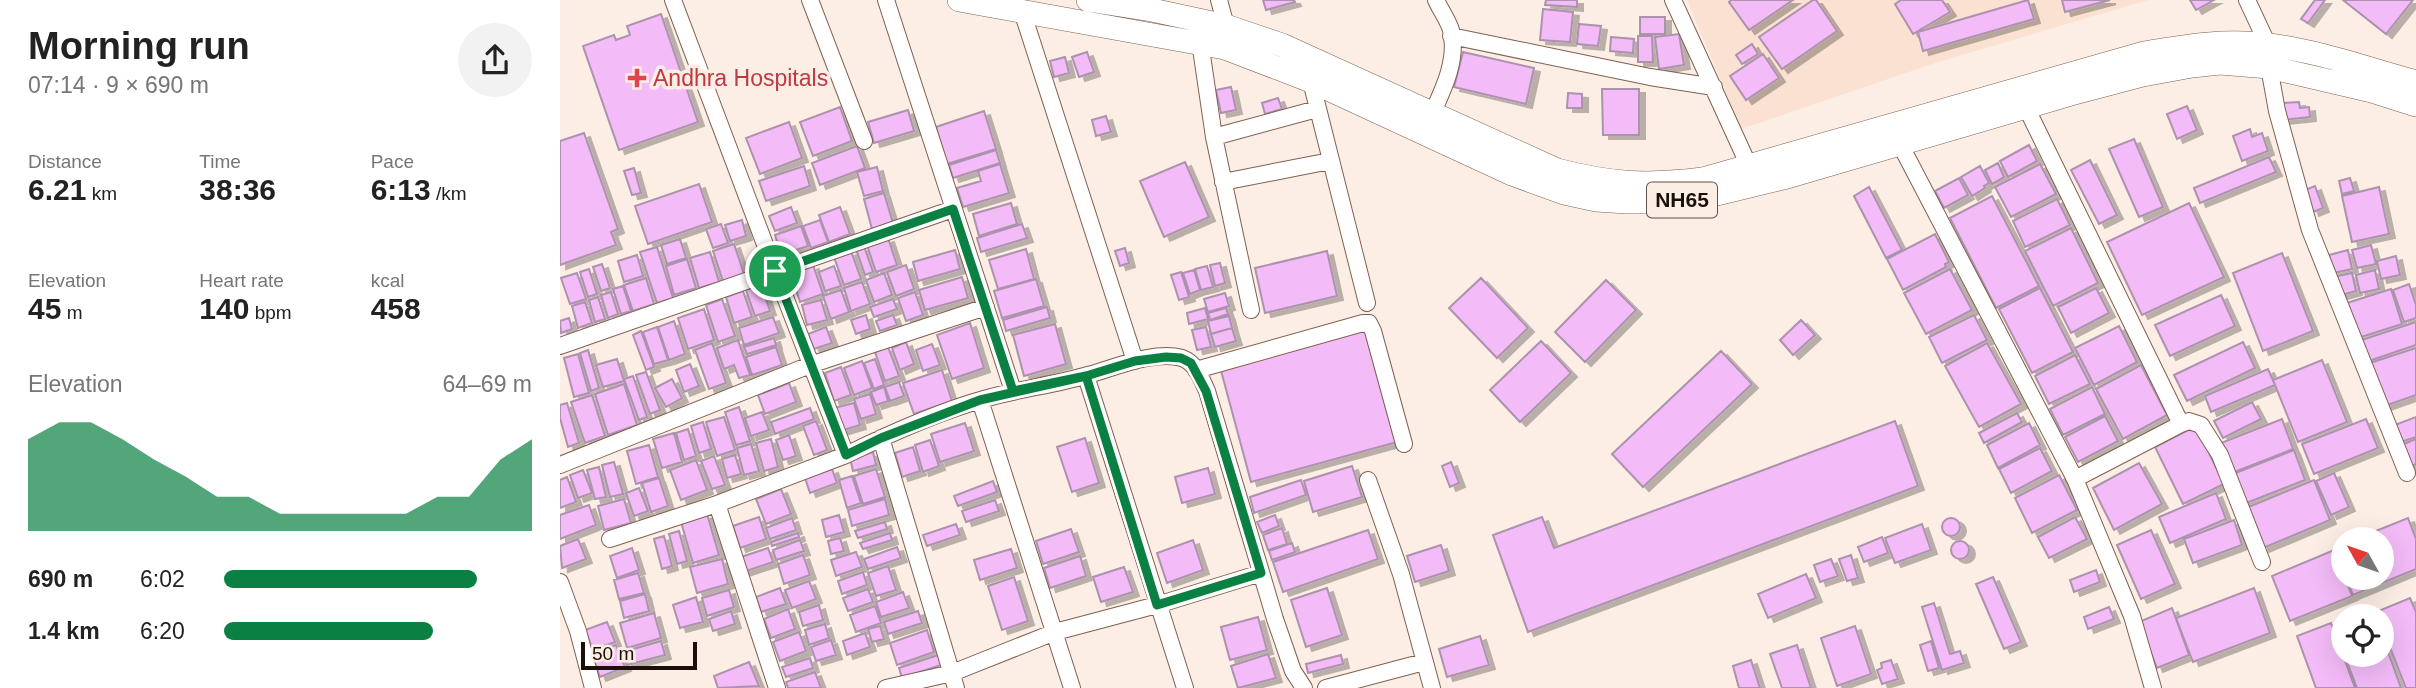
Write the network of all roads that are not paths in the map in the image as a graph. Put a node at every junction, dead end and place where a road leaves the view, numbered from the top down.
1 (673, 0) edge
2 (810, 0) edge
3 (886, 0) edge
4 (960, 0) edge
5 (1088, 0) edge
6 (1219, 0) edge
7 (1436, 0) edge
8 (1673, 0) edge
9 (2247, 0) edge
10 (1021, 12) junction
11 (1226, 26) junction
12 (1451, 36) junction
13 (1200, 42) junction
14 (2269, 56) junction
15 (1311, 81) junction
16 (2416, 82) edge
17 (1714, 87) junction
18 (2416, 104) edge
19 (2026, 107) junction
20 (1317, 109) junction
21 (1432, 114) junction
22 (1213, 137) junction
23 (864, 141) dead end
24 (1900, 144) junction
25 (1330, 161) junction
26 (1749, 166) junction
27 (1223, 182) junction
28 (953, 209) junction
29 (775, 271) junction
30 (1367, 303) dead end
31 (986, 307) junction
32 (1251, 310) dead end
33 (560, 346) edge
34 (1135, 361) junction
35 (810, 365) junction
36 (1196, 370) junction
37 (1086, 376) junction
38 (1013, 391) junction
39 (980, 400) junction
40 (2181, 424) junction
41 (881, 438) junction
42 (1404, 444) dead end
43 (846, 455) junction
44 (560, 466) edge
45 (2407, 474) dead end
46 (2075, 479) junction
47 (1368, 480) dead end
48 (718, 504) junction
49 (610, 539) dead end
50 (2262, 562) dead end
51 (1261, 573) junction
52 (560, 582) edge
53 (1157, 605) junction
54 (1055, 632) junction
55 (1424, 662) junction
56 (954, 680) edge
57 (593, 688) edge
58 (777, 688) edge
59 (886, 688) edge
60 (1072, 688) edge
61 (1185, 688) edge
62 (1304, 688) edge
63 (1326, 688) edge
64 (1432, 688) edge
65 (2153, 688) edge

1 - 29 street
2 - 23 street
3 - 28 street
4 - 10 highway, NH65
5 - 11 highway, NH65
6 - 11 street
7 - 12 street
8 - 17 street
9 - 14 street
10 - 13 highway, NH65
10 - 34 street
11 - 21 highway, NH65
12 - 17 street
12 - 21 street
13 - 15 highway, NH65
13 - 22 street
14 - 16 highway, NH65
14 - 18 highway, NH65
14 - 19 highway, NH65
14 - 26 highway, NH65
14 - 45 street
15 - 20 street
15 - 24 highway, NH65
17 - 26 street
19 - 24 highway, NH65
19 - 40 street
20 - 22 street
20 - 25 street
21 - 26 highway, NH65
22 - 27 street
24 - 46 street
25 - 27 street
25 - 30 street
27 - 32 street
28 - 29 street
28 - 31 street
29 - 33 street
29 - 35 street
31 - 35 street
31 - 38 street
34 - 36 street
34 - 37 street
35 - 43 street
35 - 44 street
36 - 42 street
36 - 51 street
37 - 38 street
37 - 53 street
38 - 39 street
39 - 41 street
39 - 54 street
40 - 46 street
40 - 50 street
41 - 43 street
41 - 56 street
43 - 48 street
46 - 65 street
47 - 55 street
48 - 49 street
48 - 58 street
51 - 53 street
51 - 62 street
52 - 57 street
53 - 54 street
53 - 61 street
54 - 56 street
54 - 60 street
55 - 63 street
55 - 64 street
56 - 59 street

